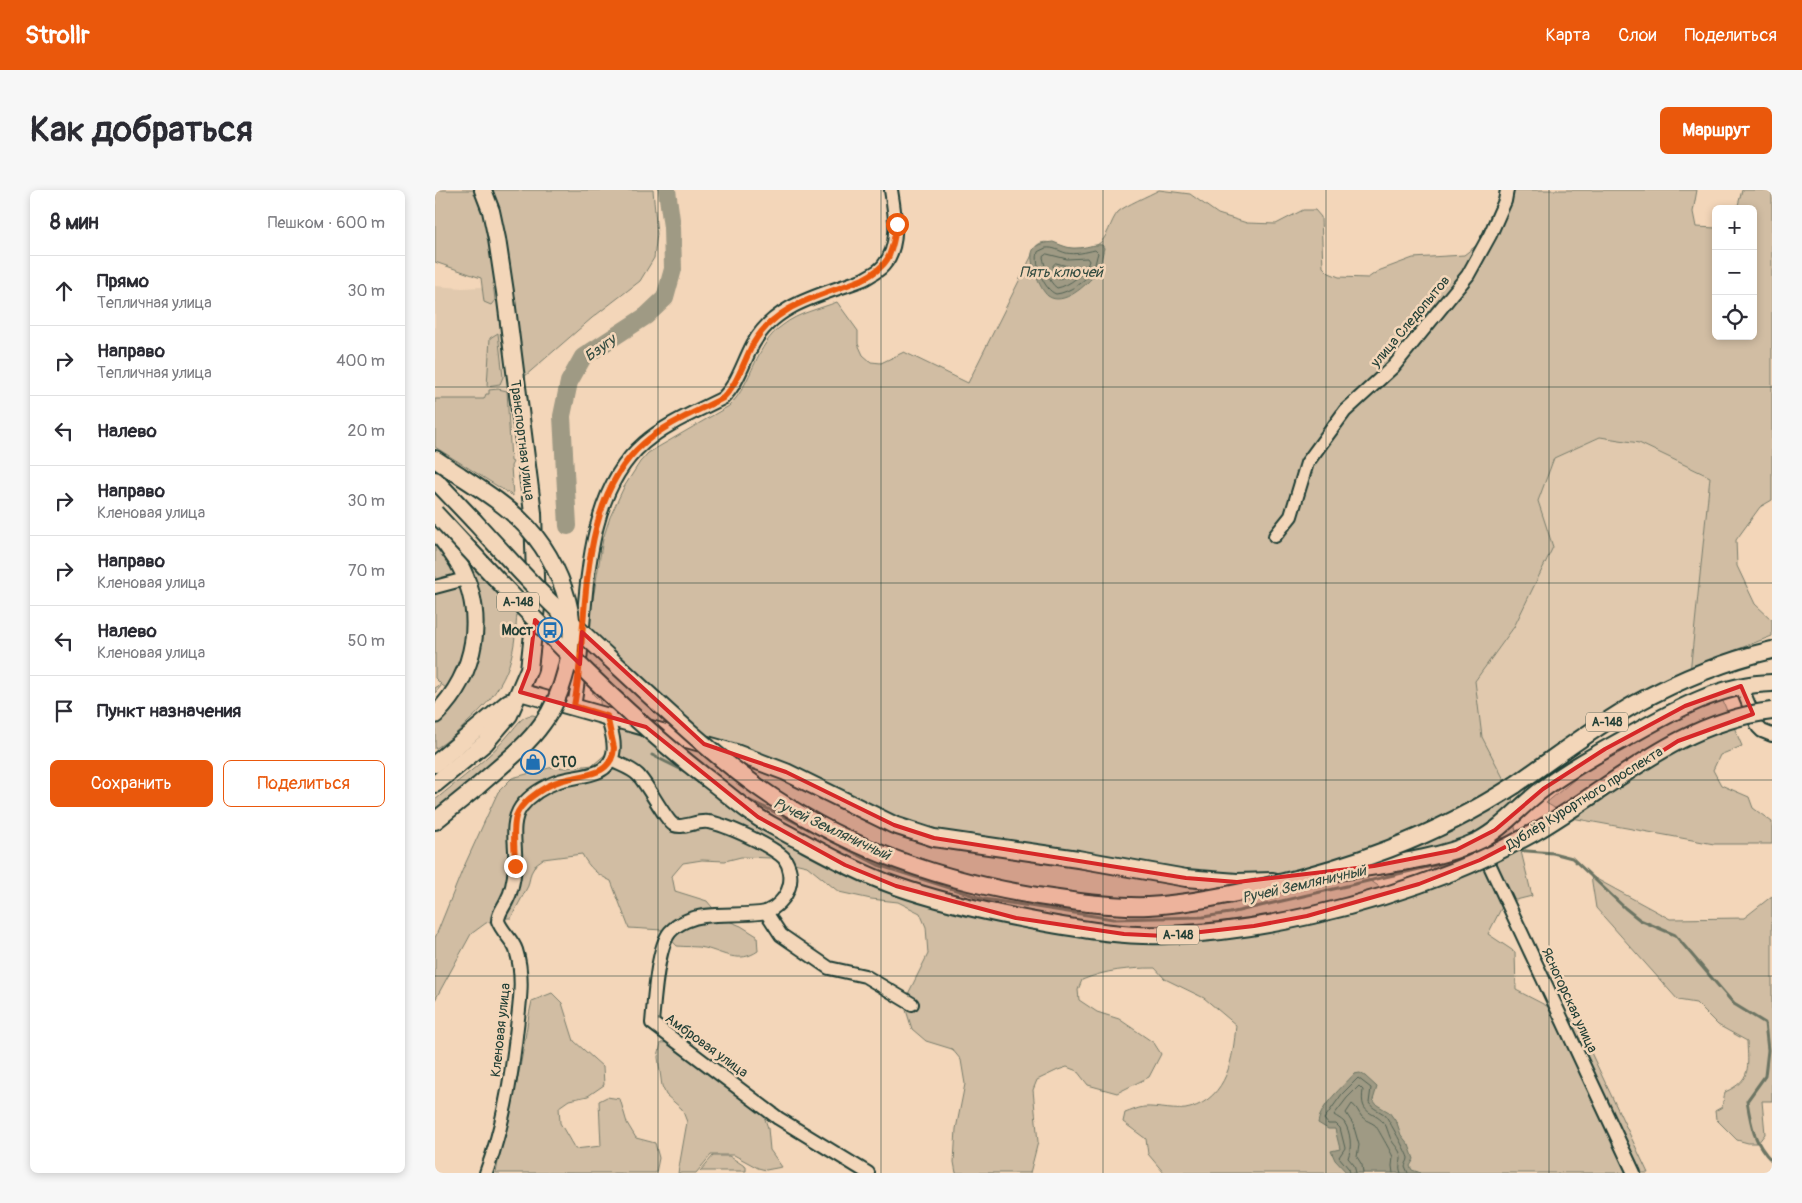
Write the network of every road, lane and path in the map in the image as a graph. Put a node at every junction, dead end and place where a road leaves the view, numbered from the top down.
1 (483, 190) edge
2 (891, 190) edge
3 (1507, 190) edge
4 (435, 459) edge
5 (435, 480) edge
6 (435, 513) edge
7 (435, 530) edge
8 (1275, 536) dead end
9 (465, 579) junction
10 (435, 587) edge
11 (1772, 650) edge
12 (1772, 683) edge
13 (1741, 686) junction
14 (520, 692) junction
15 (574, 706) junction
16 (1772, 711) edge
17 (435, 715) edge
18 (607, 716) junction
19 (1772, 736) edge
20 (611, 760) junction
21 (435, 764) edge
22 (435, 784) edge
23 (435, 821) edge
24 (1478, 840) junction
25 (766, 912) junction
26 (912, 1004) dead end
27 (486, 1173) edge
28 (868, 1173) edge
29 (1634, 1173) edge

1 - 14 main road, Транспортная улица
2 - 15 street
3 - 8 street, улица Следопытов
4 - 23 main road, bridge
5 - 11 main road, А-148, bridge
6 - 16 main road, Дублёр Курортного проспекта / А-148, bridge
7 - 9 main road
9 - 10 street
9 - 17 main road
12 - 13 main road
13 - 19 street
13 - 24 main road
14 - 15 main road
14 - 21 main road, Транспортная улица
14 - 22 main road, Транспортная улица
15 - 18 main road
18 - 20 street
18 - 24 main road
20 - 25 street
20 - 27 street, Кленовая улица
24 - 29 street, Ясногорская улица
25 - 26 street
25 - 28 street, Амбровая улица

